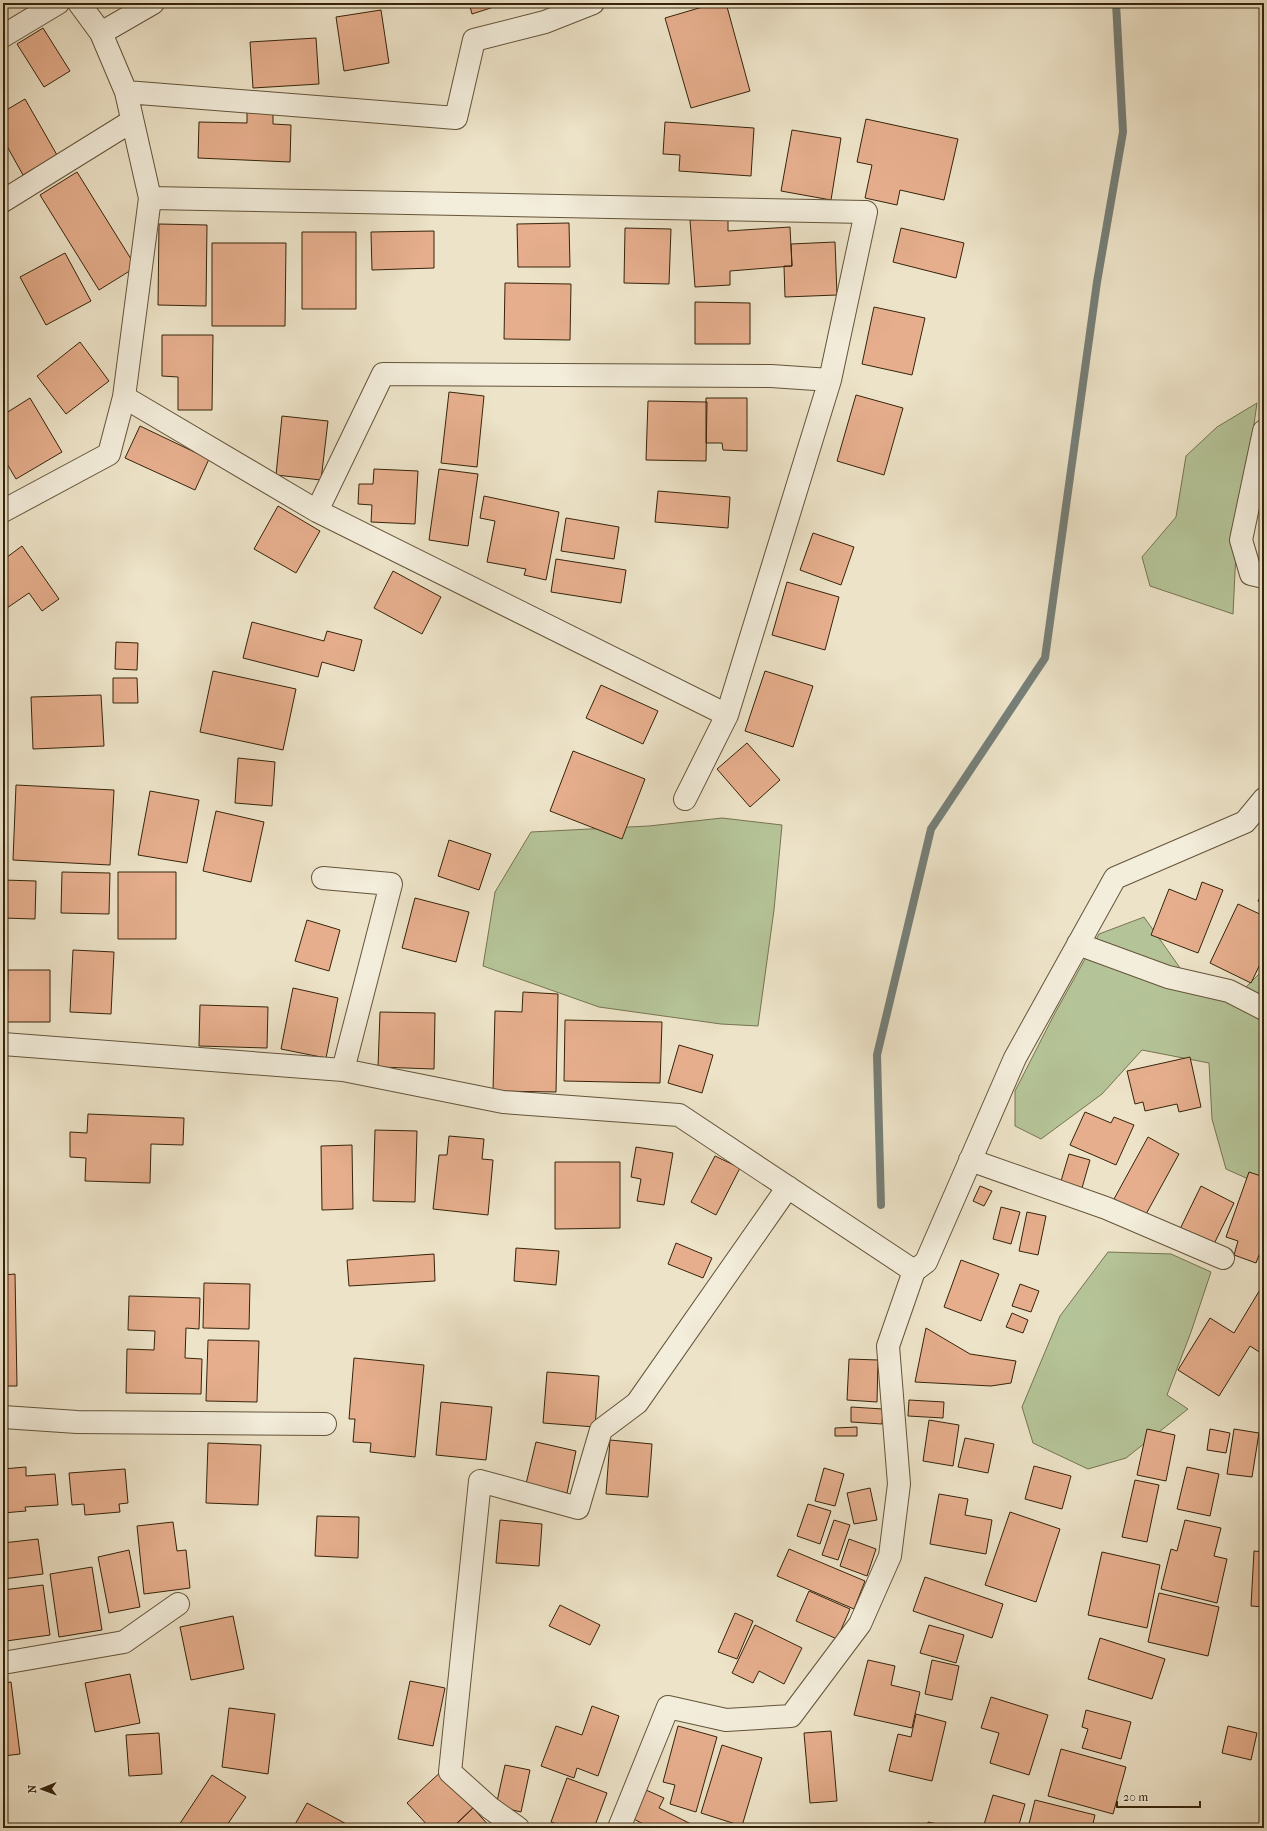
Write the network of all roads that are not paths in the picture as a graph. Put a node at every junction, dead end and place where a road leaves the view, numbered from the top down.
1 (58, 3) edge
2 (79, 3) edge
3 (153, 3) edge
4 (593, 3) edge
5 (102, 33) junction
6 (3, 36) edge
7 (126, 92) junction
8 (132, 121) junction
9 (150, 198) junction
10 (3, 201) edge
11 (830, 380) junction
12 (124, 397) junction
13 (1264, 431) edge
14 (3, 511) edge
15 (317, 511) junction
16 (1264, 577) edge
17 (727, 715) junction
18 (685, 799) dead end
19 (1264, 799) edge
20 (323, 878) dead end
21 (1078, 944) junction
22 (1264, 1009) edge
23 (3, 1044) edge
24 (343, 1070) junction
25 (970, 1160) junction
26 (788, 1187) junction
27 (1222, 1258) dead end
28 (914, 1271) junction
29 (3, 1417) edge
30 (325, 1424) dead end
31 (178, 1604) dead end
32 (3, 1663) edge
33 (518, 1828) edge
34 (619, 1828) edge

1 - 6 street
2 - 5 street
3 - 5 street
4 - 7 street
5 - 7 street
7 - 8 street
8 - 9 street
8 - 10 street
9 - 11 street
9 - 12 street
11 - 15 street
11 - 17 street
12 - 14 street
12 - 15 street
13 - 16 street
15 - 17 street
17 - 18 street
19 - 21 street
20 - 24 street
21 - 22 street
21 - 25 street
23 - 24 street
24 - 26 street
25 - 27 street
25 - 28 street
26 - 28 street
26 - 33 street
28 - 34 street
29 - 30 street
31 - 32 street

